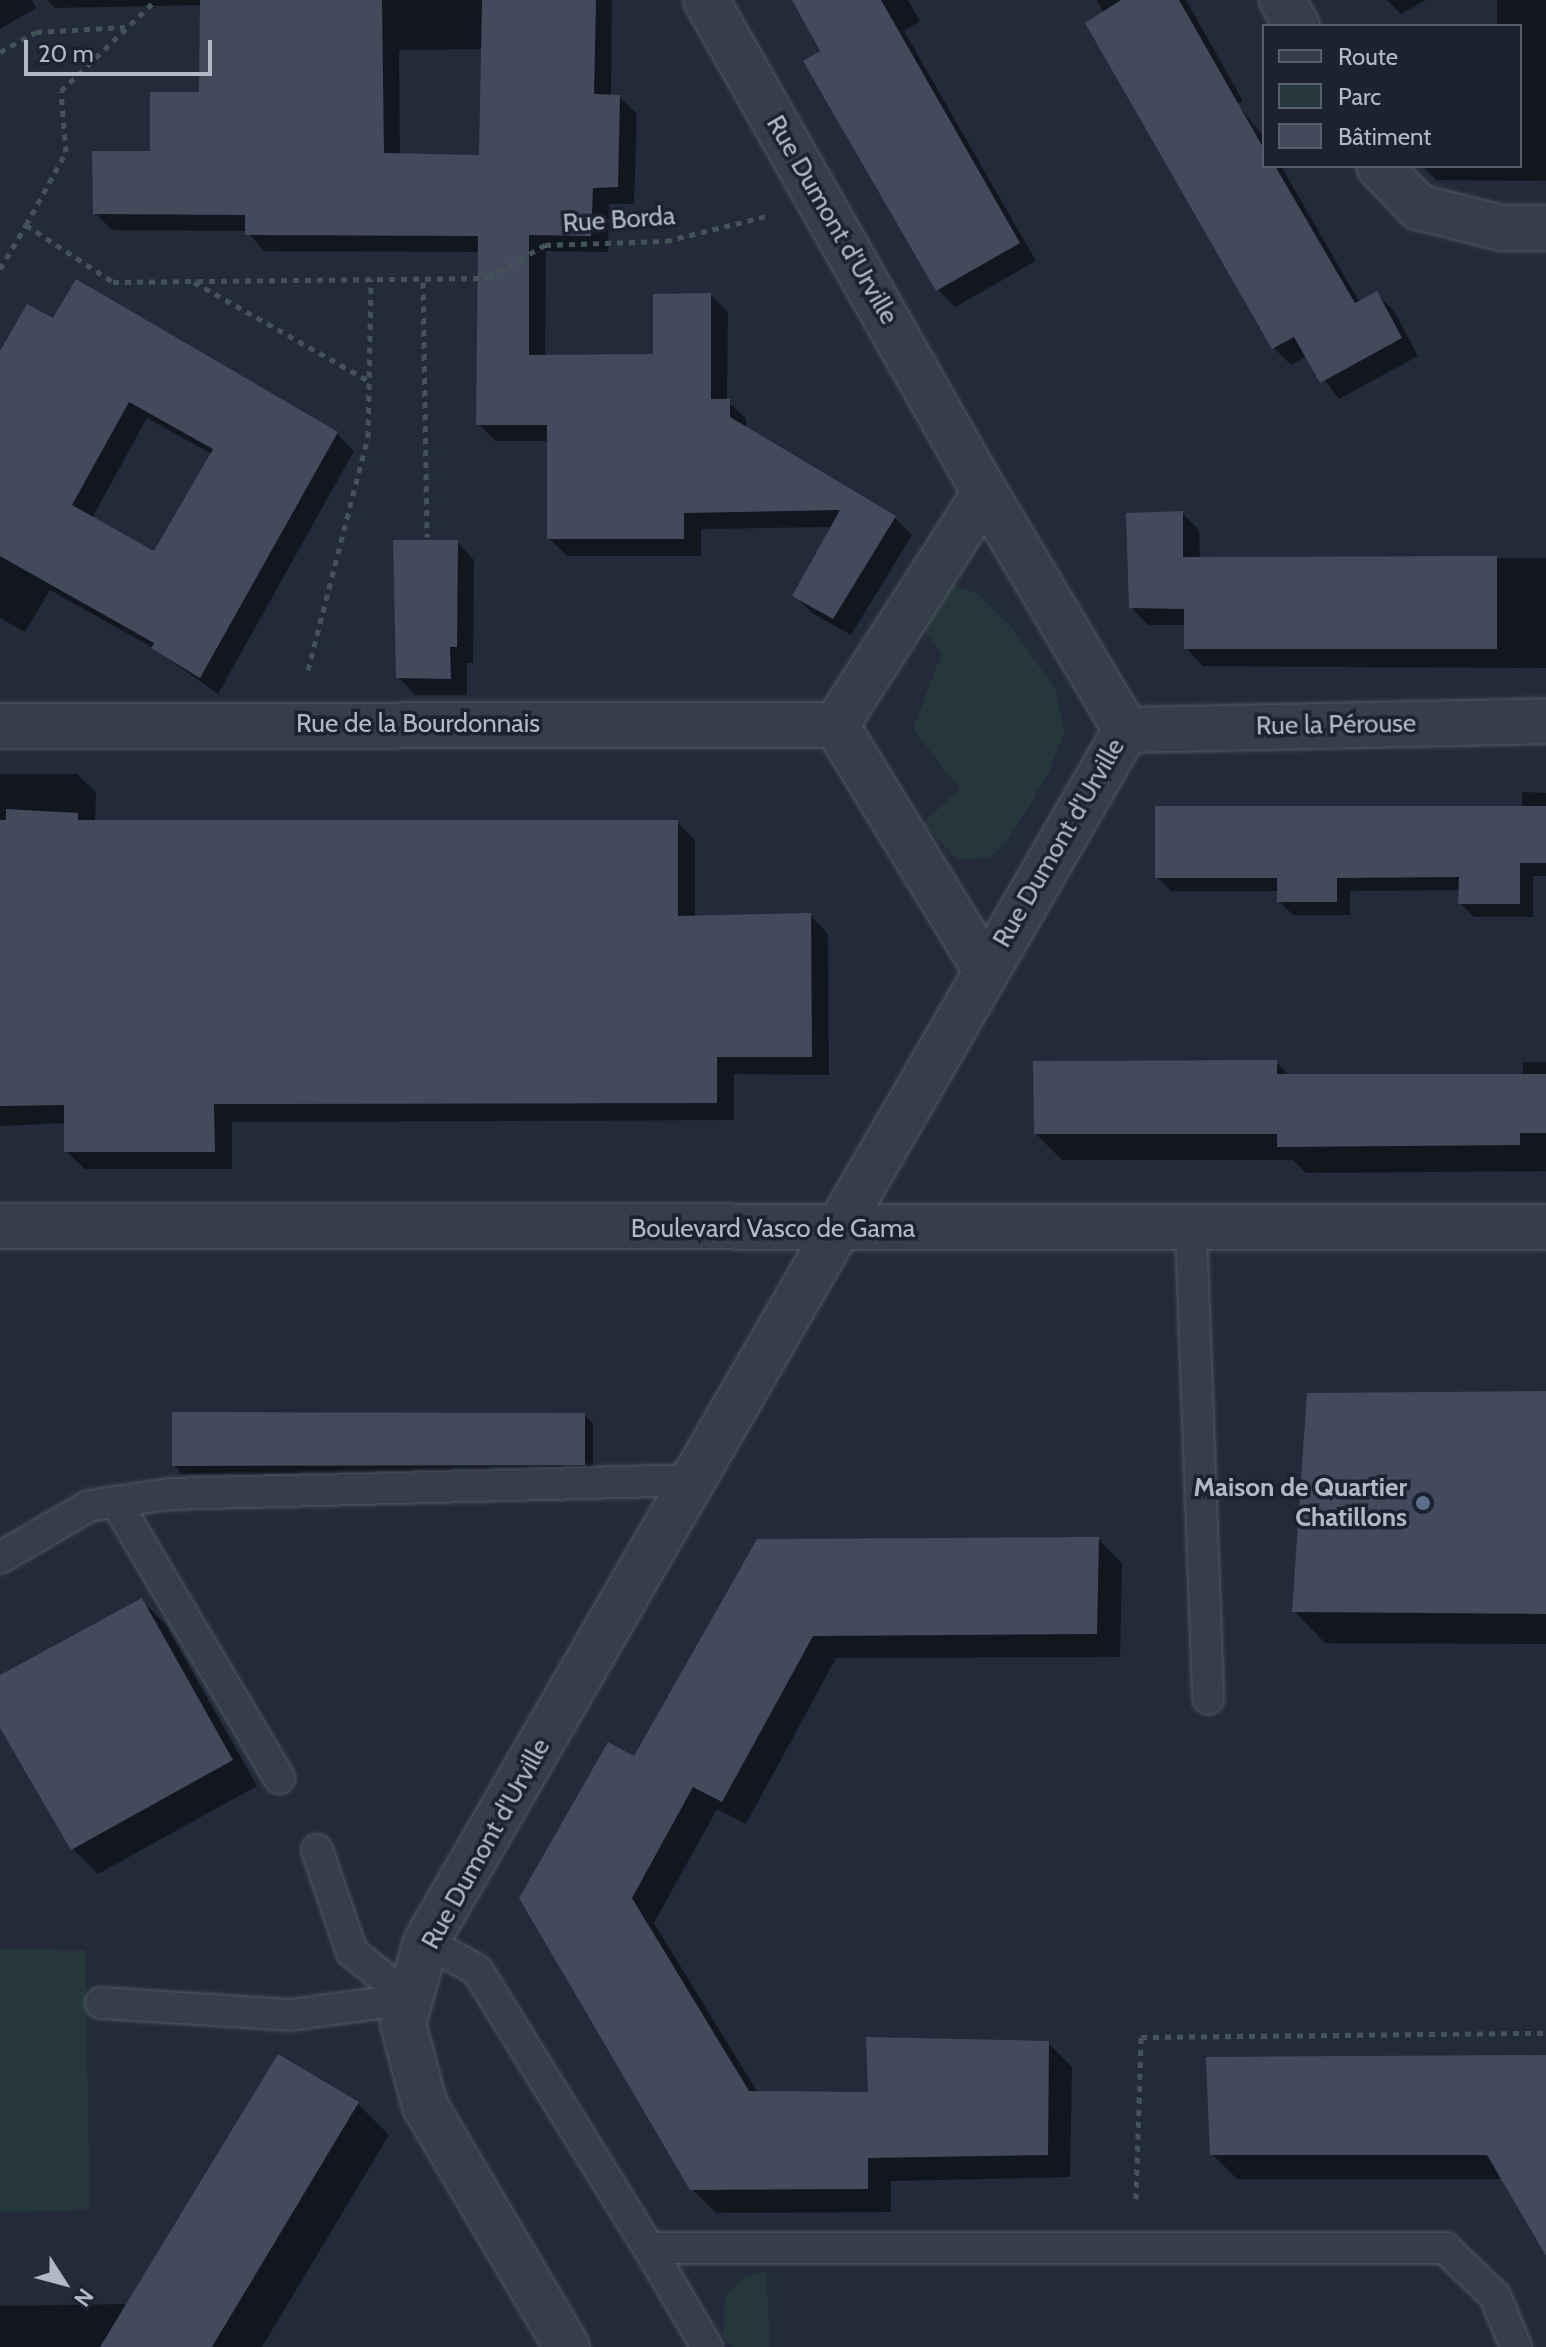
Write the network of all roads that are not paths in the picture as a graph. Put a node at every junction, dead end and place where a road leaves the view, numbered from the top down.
1 (706, 0) edge
2 (1282, 0) edge
3 (1296, 24) edge
4 (1381, 168) edge
5 (1546, 228) edge
6 (985, 493) junction
7 (1546, 721) edge
8 (836, 725) junction
9 (0, 726) edge
10 (1126, 730) junction
11 (985, 969) junction
12 (0, 1226) edge
13 (1546, 1227) edge
14 (1191, 1229) junction
15 (840, 1230) junction
16 (695, 1480) junction
17 (116, 1502) junction
18 (0, 1558) edge
19 (1208, 1699) dead end
20 (279, 1778) dead end
21 (317, 1850) dead end
22 (426, 1942) junction
23 (410, 1999) junction
24 (101, 2003) dead end
25 (649, 2248) junction
26 (567, 2347) edge
27 (707, 2347) edge
28 (1516, 2347) edge

1 - 6 street, Rue Dumont d'Urville
2 - 3 street
4 - 5 street
6 - 8 street
6 - 10 street, Rue Dumont d'Urville
7 - 10 street, Rue la Pérouse
8 - 9 street, Rue de la Bourdonnais
8 - 11 street
10 - 11 street, Rue Dumont d'Urville
11 - 15 street, Rue Dumont d'Urville
12 - 15 street, Boulevard Vasco de Gama
13 - 14 street, Boulevard Vasco de Gama
14 - 15 street, Boulevard Vasco de Gama
14 - 19 lane
15 - 16 street, Rue Dumont d'Urville
16 - 17 lane
16 - 22 street, Rue Dumont d'Urville
17 - 18 lane
17 - 20 lane
21 - 23 lane
22 - 23 street, Rue Dumont d'Urville
22 - 25 lane
23 - 24 lane
23 - 26 street, Rue Dumont d'Urville
25 - 27 lane
25 - 28 lane

